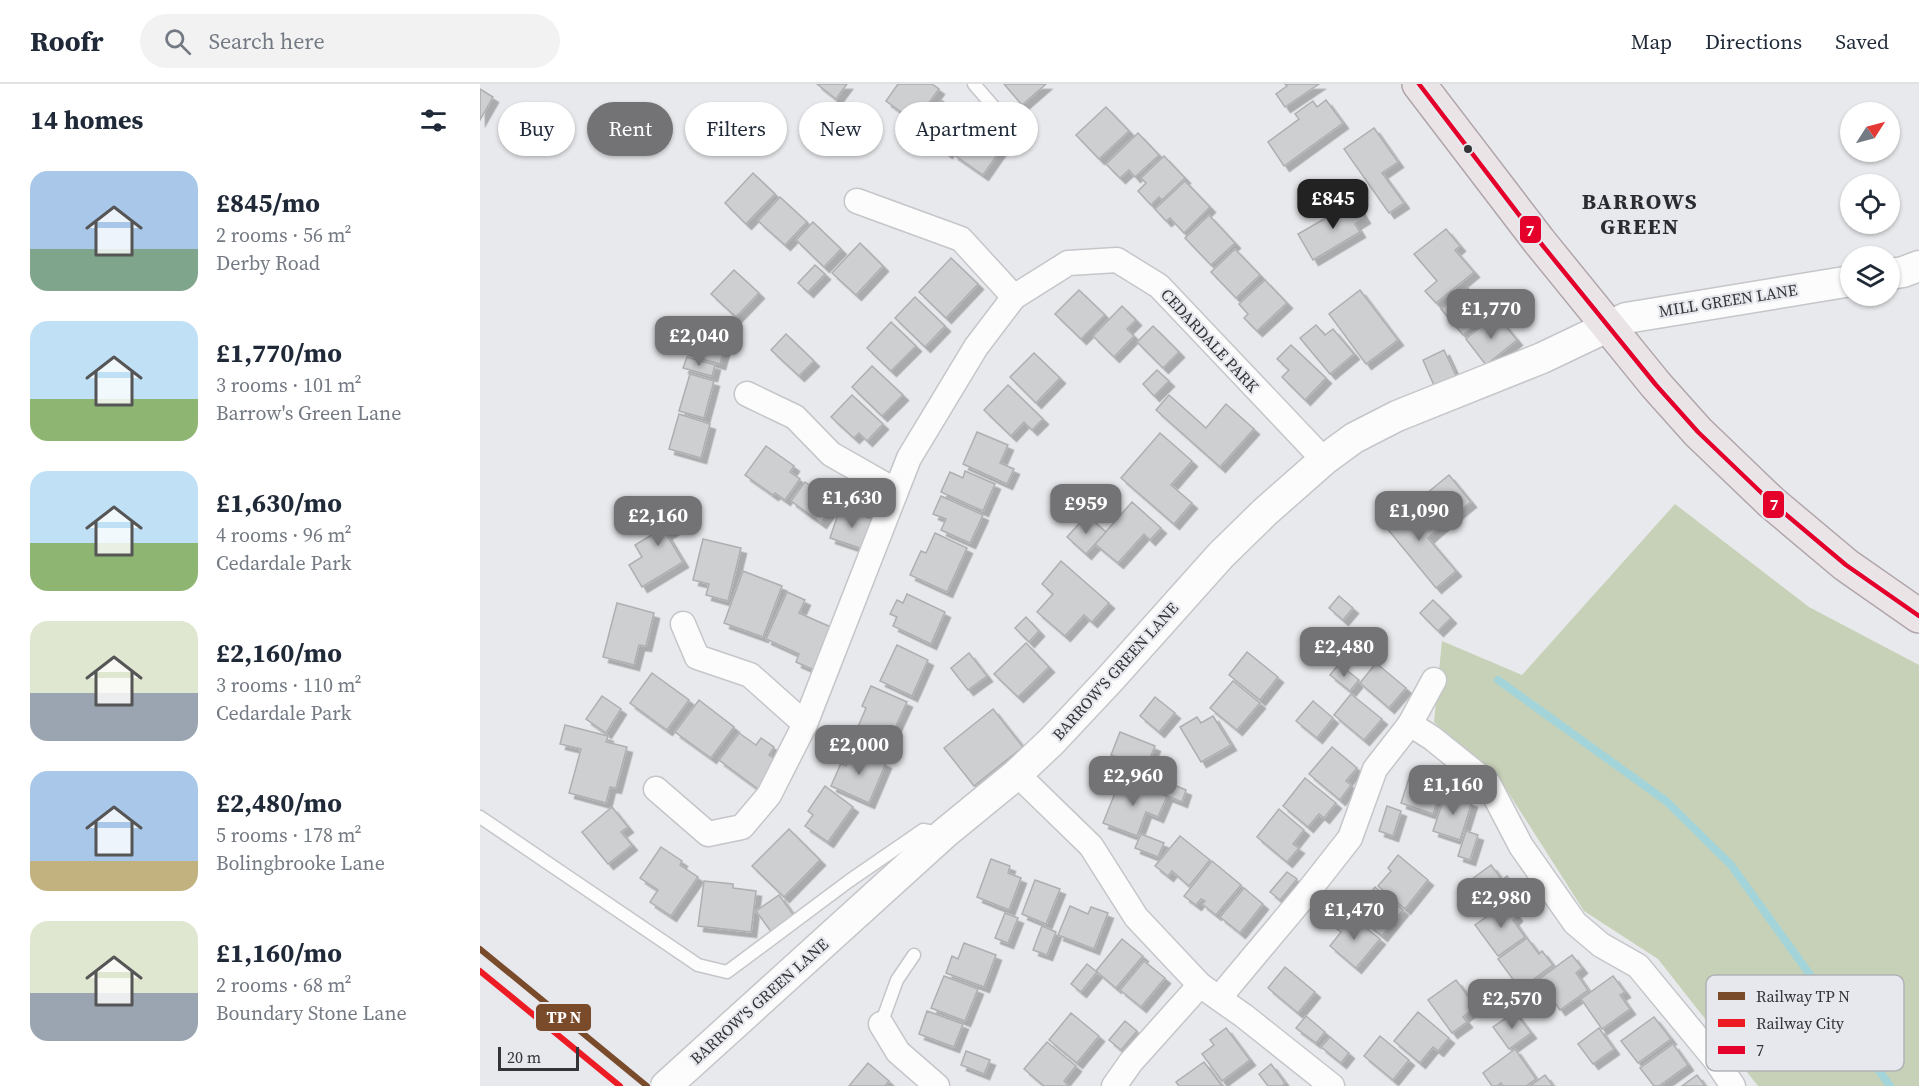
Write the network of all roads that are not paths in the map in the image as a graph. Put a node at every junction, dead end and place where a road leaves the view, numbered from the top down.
1 (974, 84) edge
2 (1419, 84) edge
3 (990, 102) edge
4 (857, 201) dead end
5 (1919, 266) edge
6 (1900, 272) edge
7 (1840, 283) edge
8 (1014, 297) junction
9 (1608, 327) junction
10 (747, 394) dead end
11 (1324, 460) junction
12 (896, 491) junction
13 (1919, 616) edge
14 (683, 624) dead end
15 (1434, 680) dead end
16 (805, 724) junction
17 (1410, 724) junction
18 (1017, 774) junction
19 (656, 789) dead end
20 (480, 817) edge
21 (945, 833) junction
22 (914, 955) dead end
23 (1200, 985) junction
24 (1219, 998) junction
25 (881, 1024) joint
26 (1706, 1048) edge
27 (1723, 1071) edge
28 (666, 1086) edge
29 (937, 1086) edge
30 (1114, 1086) edge
31 (1332, 1086) edge
32 (1733, 1086) edge

1 - 3 lane
2 - 9 main road
4 - 8 street
5 - 6 street
7 - 9 street, MILL GREEN LANE
8 - 11 street, CEDARDALE PARK
8 - 12 street, CEDARDALE PARK
9 - 11 street, BARROW'S GREEN LANE
9 - 13 main road
10 - 12 street
11 - 18 street, BARROW'S GREEN LANE
12 - 16 street, CEDARDALE PARK
14 - 16 street
15 - 17 street
16 - 19 street, CEDARDALE PARK
17 - 24 street
17 - 26 street
18 - 21 street, BARROW'S GREEN LANE
18 - 23 street
20 - 21 lane
21 - 28 street, BARROW'S GREEN LANE
22 - 25 lane
23 - 24 street
23 - 30 street
24 - 31 street
25 - 29 street
27 - 32 street

